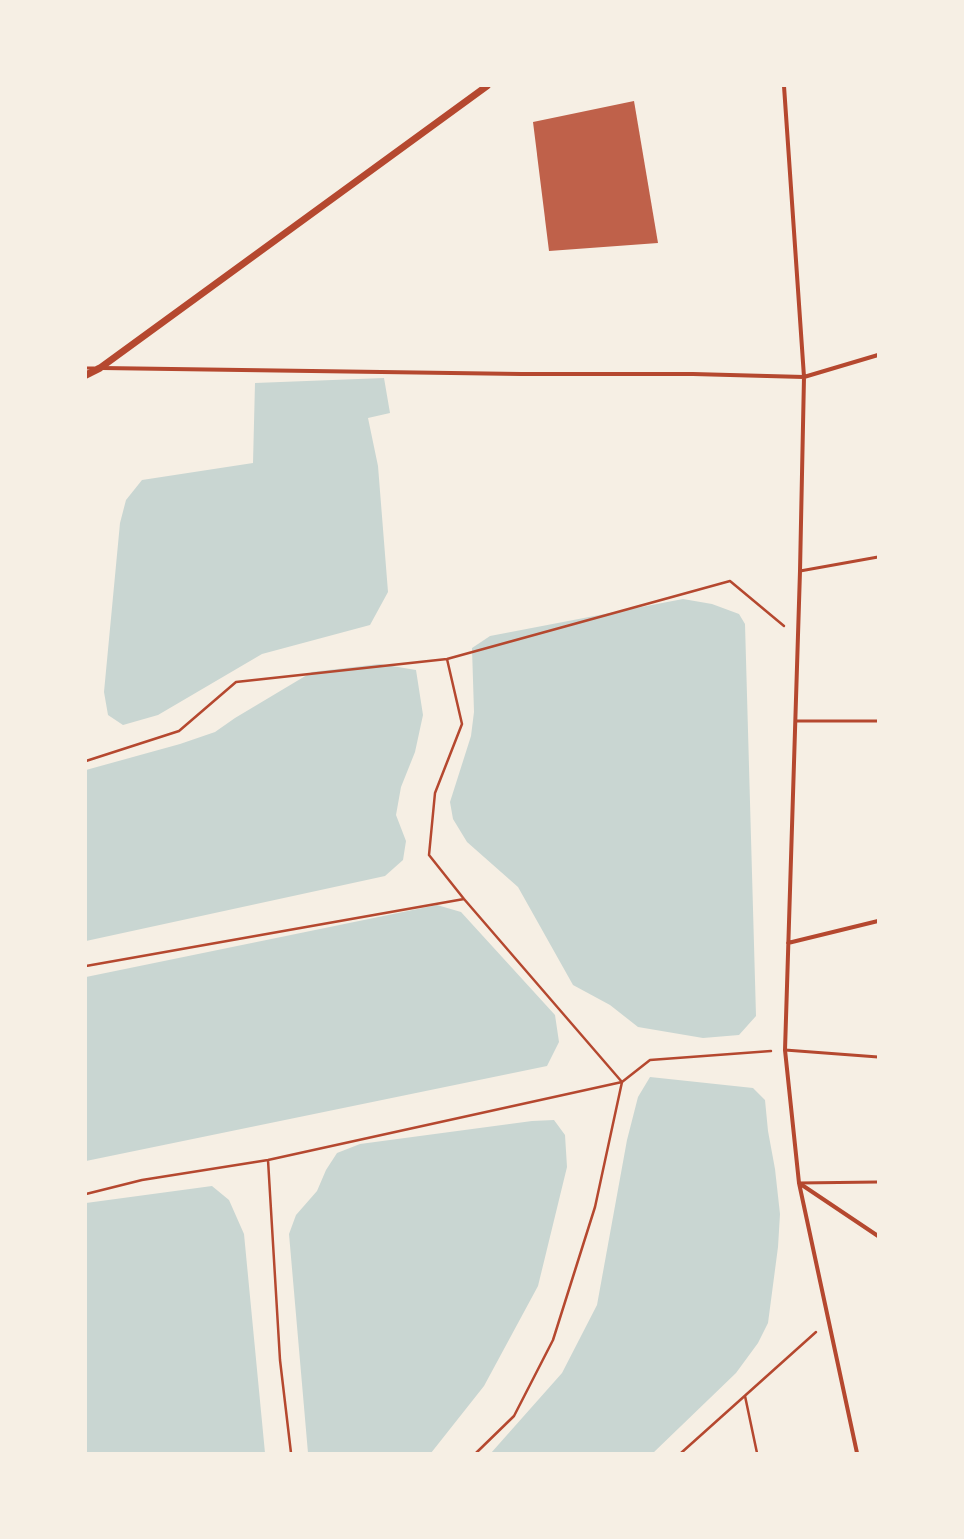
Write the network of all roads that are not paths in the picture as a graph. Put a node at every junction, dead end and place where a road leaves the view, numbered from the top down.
1 (487, 86) edge
2 (784, 86) edge
3 (878, 355) edge
4 (86, 368) edge
5 (100, 368) junction
6 (86, 375) edge
7 (804, 377) junction
8 (878, 557) edge
9 (800, 571) junction
10 (796, 721) junction
11 (878, 721) edge
12 (878, 921) edge
13 (788, 942) junction
14 (785, 1050) junction
15 (878, 1057) edge
16 (878, 1182) edge
17 (799, 1183) junction
18 (878, 1236) edge
19 (857, 1453) edge

1 - 5 street
2 - 7 street
3 - 7 street
4 - 5 lane
5 - 6 street
5 - 7 street
7 - 9 street
8 - 9 lane
9 - 10 street
10 - 11 lane
10 - 13 street
12 - 13 street
13 - 14 street
14 - 15 lane
14 - 17 street
16 - 17 lane
17 - 18 street
17 - 19 street

